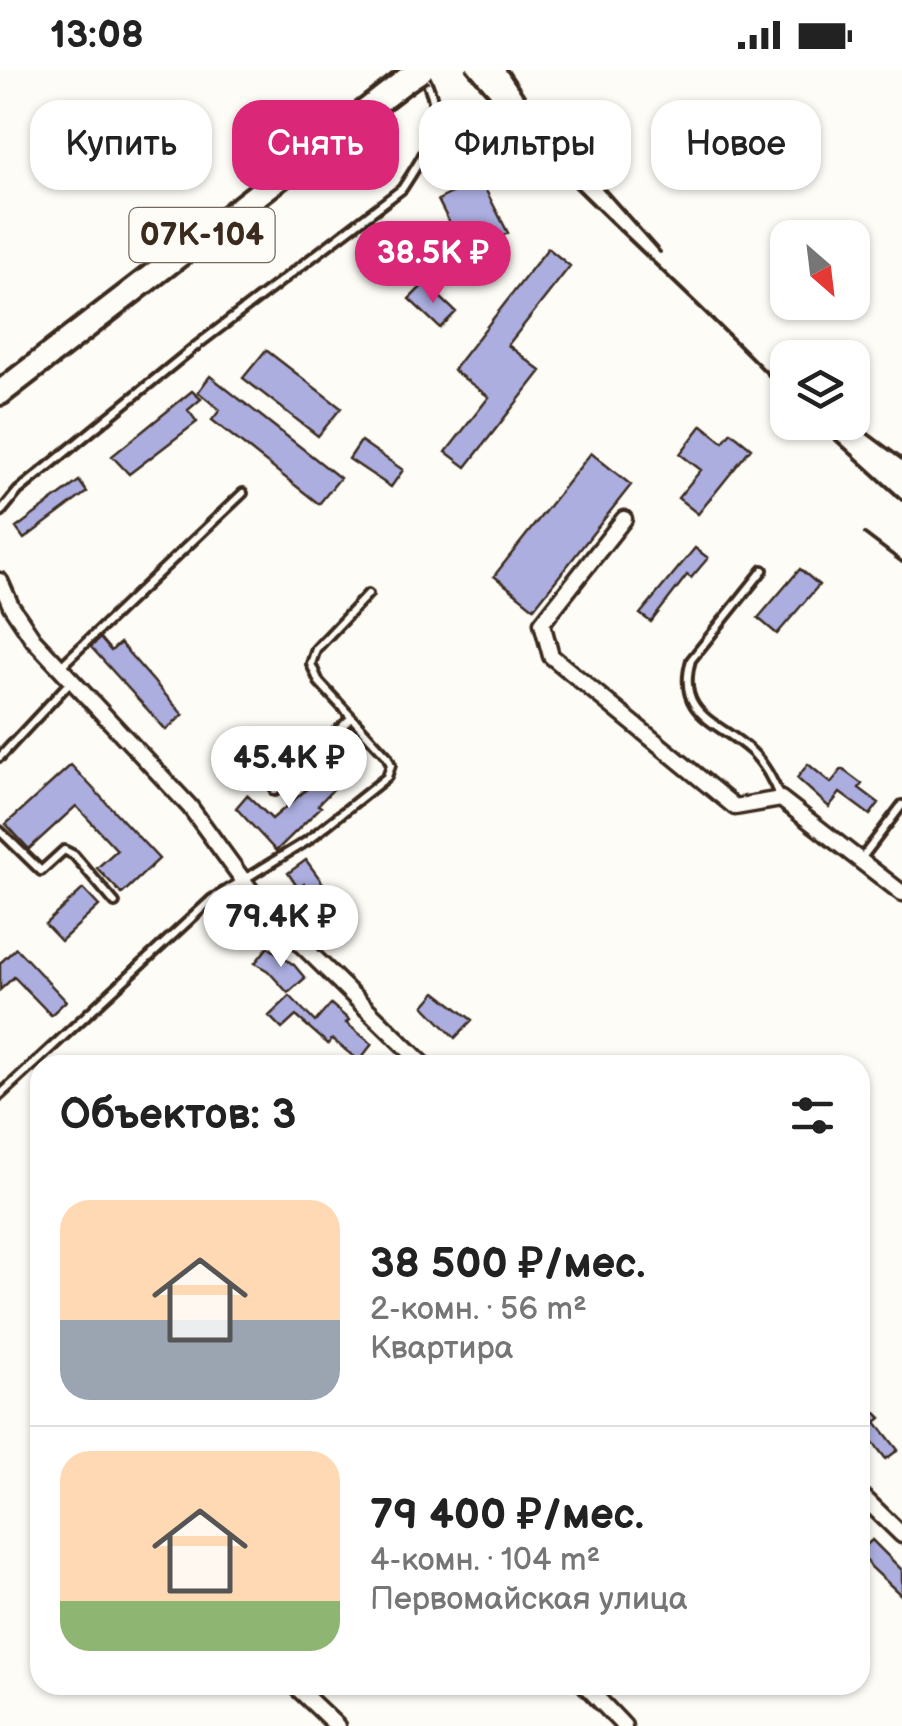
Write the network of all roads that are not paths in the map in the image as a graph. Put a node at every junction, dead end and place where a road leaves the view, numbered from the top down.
1 (416, 73) edge
2 (0, 393) edge
3 (243, 493) dead end
4 (0, 513) edge
5 (624, 519) dead end
6 (763, 570) dead end
7 (0, 582) edge
8 (368, 594) dead end
9 (60, 667) junction
10 (72, 680) junction
11 (350, 718) junction
12 (0, 757) edge
13 (275, 792) dead end
14 (781, 799) junction
15 (902, 805) edge
16 (0, 831) edge
17 (860, 860) junction
18 (241, 881) junction
19 (902, 893) edge
20 (115, 904) dead end
21 (41, 1055) edge
22 (414, 1055) edge
23 (30, 1065) edge
24 (1, 1091) edge
25 (870, 1504) edge
26 (902, 1535) edge
27 (305, 1695) edge
28 (595, 1695) edge
29 (338, 1726) edge
30 (624, 1726) edge

1 - 2 highway, 07К-104
1 - 4 lane
3 - 9 lane
5 - 14 street
6 - 14 lane
7 - 9 street
8 - 11 lane
9 - 10 street
10 - 12 lane
10 - 18 street
11 - 13 lane
11 - 18 lane
14 - 17 street
15 - 17 lane
16 - 20 lane
17 - 19 street
18 - 21 lane
18 - 22 street
23 - 24 lane
25 - 26 street
27 - 29 street
28 - 30 street

